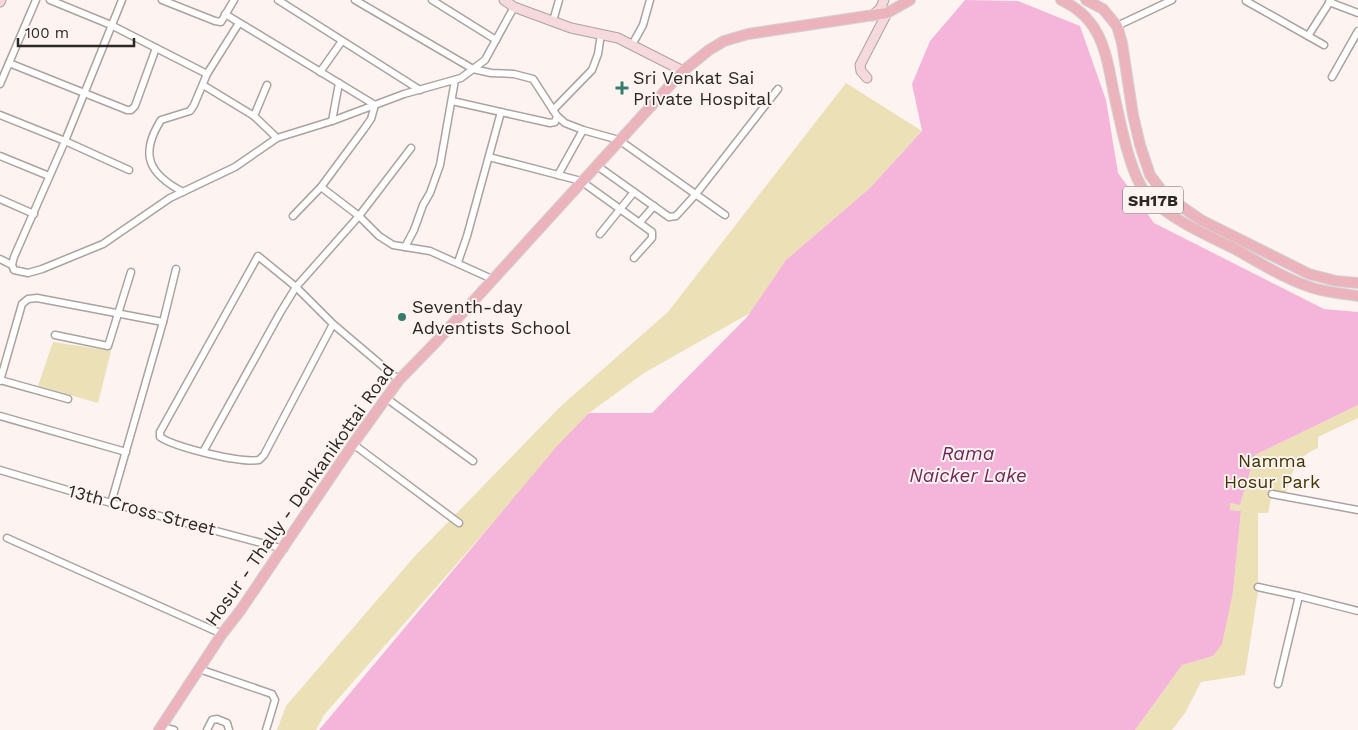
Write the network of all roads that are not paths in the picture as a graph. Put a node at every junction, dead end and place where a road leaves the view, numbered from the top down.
1 (36, 0) edge
2 (50, 0) edge
3 (122, 0) edge
4 (162, 0) edge
5 (234, 0) edge
6 (278, 0) edge
7 (432, 0) edge
8 (504, 0) edge
9 (559, 0) edge
10 (650, 0) edge
11 (884, 0) edge
12 (910, 0) edge
13 (1061, 0) edge
14 (1086, 0) edge
15 (1172, 0) edge
16 (1246, 0) edge
17 (360, 1) edge
18 (1330, 1) edge
19 (514, 7) junction
20 (887, 13) junction
21 (1358, 13) edge
22 (225, 14) junction
23 (872, 16) junction
24 (553, 21) junction
25 (239, 23) junction
26 (111, 25) junction
27 (1117, 26) junction
28 (1358, 31) edge
29 (601, 34) junction
30 (1308, 36) junction
31 (496, 40) junction
32 (342, 41) junction
33 (632, 45) junction
34 (1324, 45) dead end
35 (156, 48) junction
36 (9, 62) junction
37 (473, 69) junction
38 (683, 71) junction
39 (320, 72) junction
40 (207, 74) junction
41 (1332, 77) dead end
42 (867, 78) dead end
43 (455, 80) junction
44 (339, 83) junction
45 (0, 84) edge
46 (203, 85) junction
47 (267, 85) dead end
48 (420, 90) junction
49 (778, 90) dead end
50 (85, 92) junction
51 (452, 101) junction
52 (375, 105) junction
53 (501, 112) junction
54 (555, 113) junction
55 (0, 115) edge
56 (254, 116) junction
57 (332, 121) junction
58 (583, 130) junction
59 (277, 138) junction
60 (619, 140) junction
61 (65, 141) junction
62 (412, 148) dead end
63 (0, 156) edge
64 (489, 157) junction
65 (596, 165) junction
66 (129, 170) dead end
67 (558, 175) junction
68 (49, 176) junction
69 (581, 181) junction
70 (321, 187) junction
71 (183, 192) junction
72 (634, 192) junction
73 (696, 194) junction
74 (0, 199) edge
75 (654, 206) junction
76 (621, 209) junction
77 (34, 214) junction
78 (725, 215) dead end
79 (293, 216) dead end
80 (359, 216) junction
81 (640, 222) junction
82 (600, 234) dead end
83 (405, 246) junction
84 (634, 258) dead end
85 (0, 260) edge
86 (458, 262) junction
87 (12, 265) junction
88 (176, 269) dead end
89 (131, 272) dead end
90 (492, 279) junction
91 (1358, 284) edge
92 (296, 287) junction
93 (1358, 296) edge
94 (118, 313) junction
95 (164, 322) junction
96 (333, 324) junction
97 (54, 335) dead end
98 (398, 380) junction
99 (0, 381) edge
100 (386, 398) junction
101 (68, 399) dead end
102 (0, 416) edge
103 (353, 444) junction
104 (126, 452) junction
105 (203, 452) junction
106 (473, 462) dead end
107 (0, 470) edge
108 (1272, 494) dead end
109 (111, 503) junction
110 (1358, 510) edge
111 (459, 523) dead end
112 (7, 538) dead end
113 (284, 549) junction
114 (1258, 588) dead end
115 (1299, 596) junction
116 (1358, 611) edge
117 (222, 634) junction
118 (199, 669) junction
119 (1278, 684) dead end
120 (160, 728) edge
121 (174, 730) edge
122 (207, 730) edge
123 (229, 730) edge
124 (266, 730) edge

1 - 36 street
2 - 26 street
3 - 26 street
4 - 22 street
5 - 22 street
6 - 32 street
7 - 31 street
8 - 19 street
9 - 24 street
10 - 33 street
11 - 23 street
12 - 20 main road, Hosur - Thally - Denkanikottai Road
13 - 93 main road, SH17B
14 - 27 main road, SH17B
15 - 27 street
16 - 30 street
17 - 37 street
18 - 21 street
18 - 30 street
19 - 24 street
19 - 31 street
20 - 23 main road, Hosur - Thally - Denkanikottai Road
20 - 42 street
22 - 25 street
23 - 38 main road, Hosur - Thally - Denkanikottai Road
24 - 29 street
25 - 39 street
25 - 40 street
26 - 35 street
26 - 50 street
27 - 91 main road, SH17B
28 - 41 street
29 - 33 street
29 - 54 street
30 - 34 street
31 - 37 street
32 - 39 street
32 - 48 street
33 - 38 street
35 - 40 street
35 - 50 street
36 - 45 street
36 - 50 street
37 - 43 street
37 - 54 street
38 - 60 main road, Hosur - Thally - Denkanikottai Road
39 - 44 street
40 - 46 street
43 - 48 street
43 - 51 street
44 - 52 street
44 - 57 street
46 - 56 street
46 - 71 street
47 - 56 street
48 - 52 street
49 - 73 street
50 - 61 street
51 - 53 street
51 - 83 street
52 - 57 street
52 - 70 street
53 - 54 street
53 - 64 street
54 - 58 street
55 - 61 street
56 - 59 street
57 - 59 street
58 - 60 street
58 - 67 street
59 - 71 street
60 - 65 main road, Hosur - Thally - Denkanikottai Road
60 - 73 street
61 - 66 street
61 - 68 street
62 - 80 street
63 - 68 street
64 - 67 street
64 - 86 street
65 - 69 main road, Hosur - Thally - Denkanikottai Road
65 - 72 street
67 - 69 street
68 - 77 street
69 - 76 street
69 - 90 main road, Hosur - Thally - Denkanikottai Road
70 - 79 street
70 - 80 street
71 - 87 street
72 - 75 street
72 - 76 street
73 - 75 street
73 - 78 street
74 - 77 street
75 - 81 street
76 - 81 street
76 - 82 street
77 - 87 street
80 - 83 street
80 - 92 street
81 - 84 street
83 - 86 street
85 - 87 street
86 - 90 street
88 - 95 street
89 - 94 street
90 - 98 main road, Hosur - Thally - Denkanikottai Road
92 - 96 street
92 - 105 street
92 - 105 street
94 - 95 street
94 - 97 street
94 - 99 street
95 - 104 street
96 - 98 street
96 - 105 street
98 - 100 main road, Hosur - Thally - Denkanikottai Road
99 - 101 street
100 - 103 main road, Hosur - Thally - Denkanikottai Road
100 - 106 street
102 - 104 street
103 - 111 street
103 - 113 main road, Hosur - Thally - Denkanikottai Road
104 - 109 street
107 - 109 street, 13th Cross Street
108 - 110 street
109 - 113 street, 13th Cross Street
112 - 117 street
113 - 117 main road, Hosur - Thally - Denkanikottai Road
114 - 115 street
115 - 116 street
115 - 119 street
117 - 118 main road, Hosur - Thally - Denkanikottai Road
118 - 120 main road, Hosur - Thally - Denkanikottai Road
118 - 124 street
120 - 121 street
122 - 123 street

